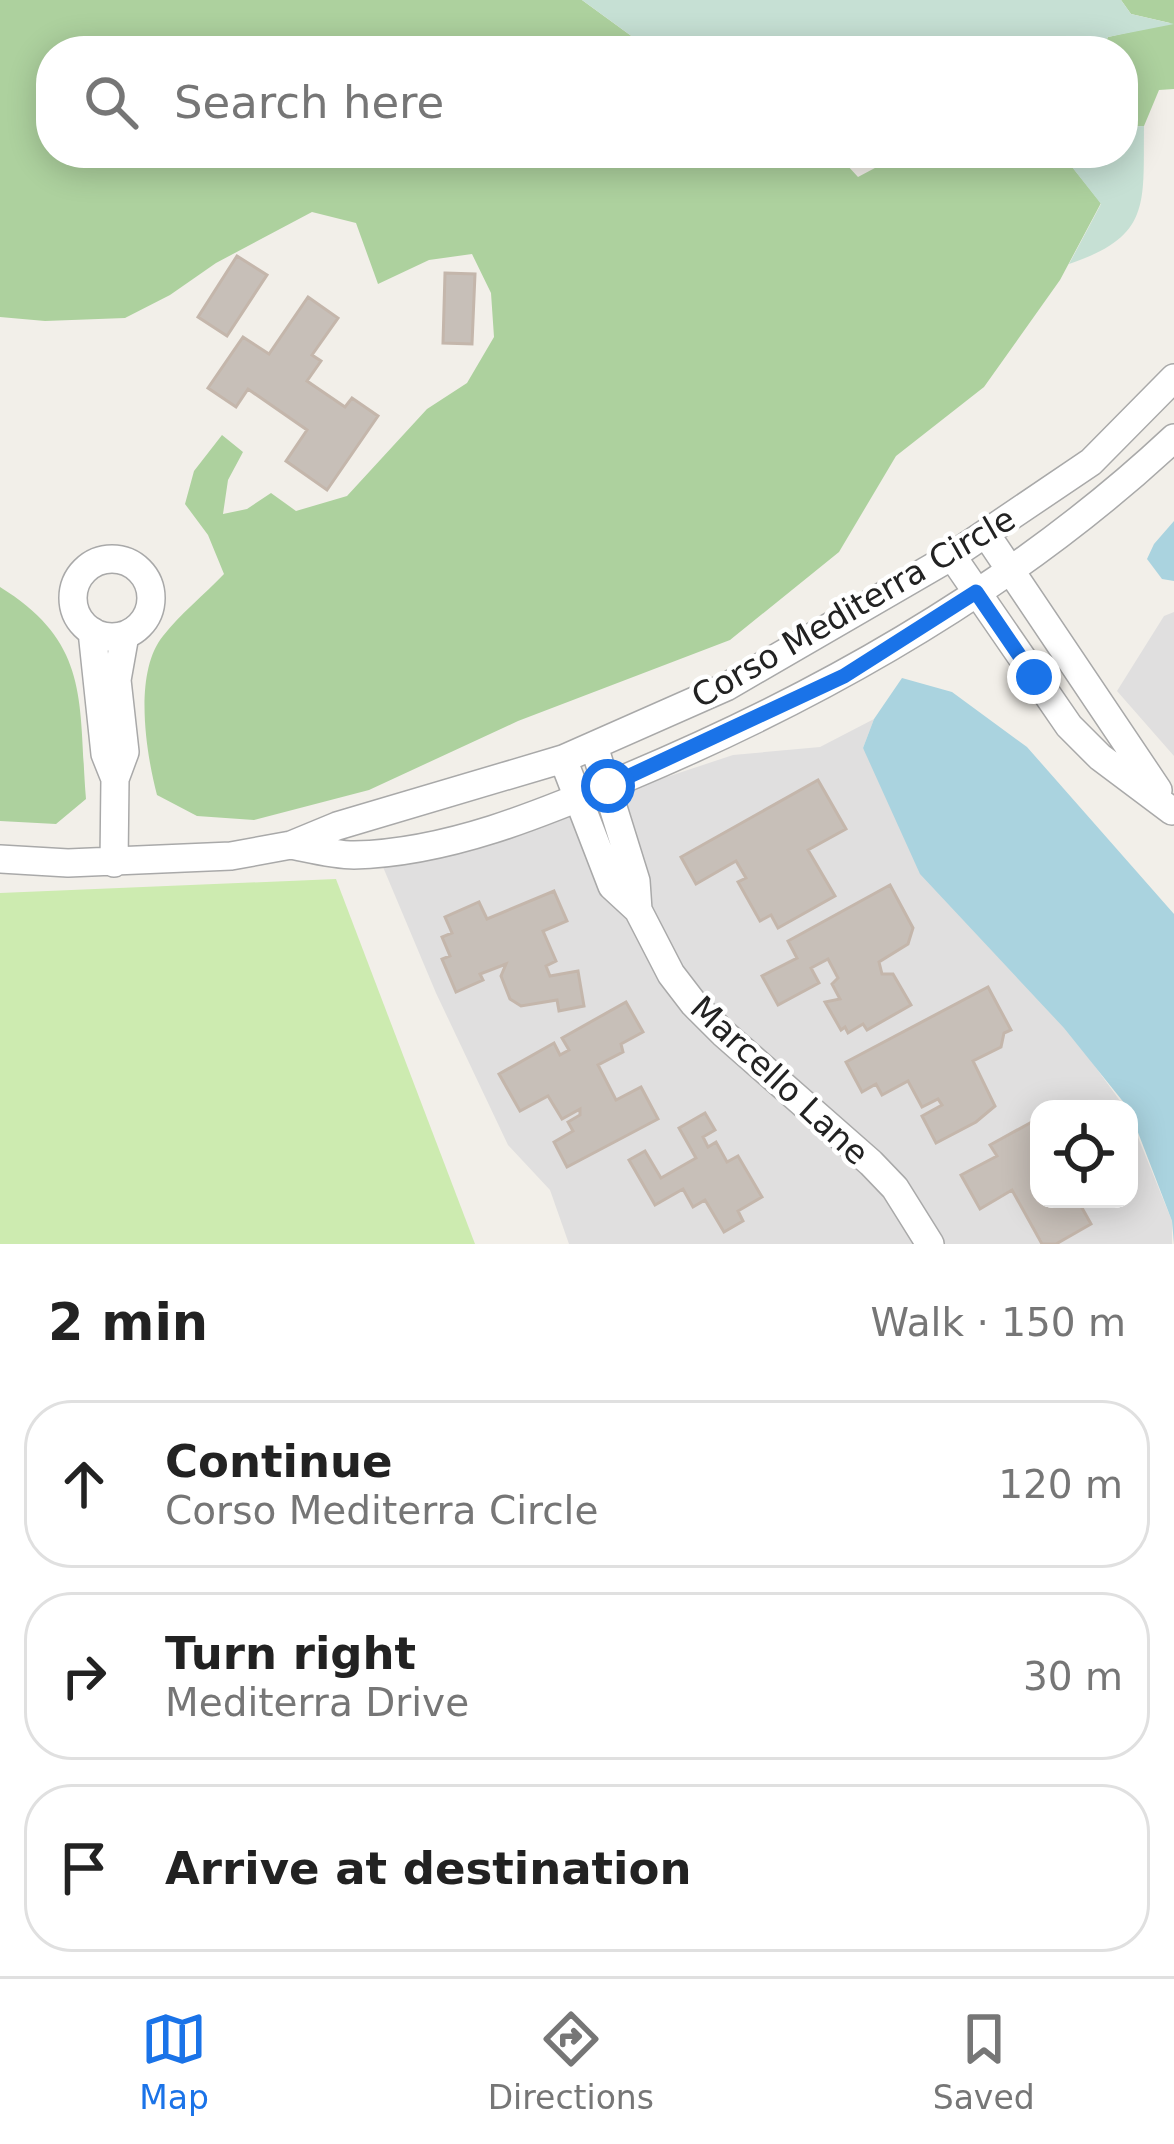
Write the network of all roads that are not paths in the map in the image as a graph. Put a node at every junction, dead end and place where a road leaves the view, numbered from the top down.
1 (1174, 378) edge
2 (1174, 438) edge
3 (986, 534) junction
4 (952, 556) junction
5 (1009, 569) junction
6 (976, 592) junction
7 (92, 632) junction
8 (125, 635) junction
9 (594, 746) junction
10 (562, 759) junction
11 (115, 779) junction
12 (608, 786) junction
13 (578, 799) junction
14 (1173, 812) edge
15 (291, 845) junction
16 (0, 859) edge
17 (114, 862) junction
18 (638, 910) junction
19 (930, 1244) edge

1 - 3 street, Corso Mediterra Circle
2 - 5 street, Corso Mediterra Circle
3 - 4 street, Corso Mediterra Circle
3 - 5 street
4 - 6 street
4 - 9 street, Corso Mediterra Circle
5 - 6 street, Corso Mediterra Circle
5 - 14 street
6 - 12 street, Corso Mediterra Circle
6 - 14 street
7 - 8 street
7 - 8 street
7 - 11 street
8 - 11 street
9 - 10 street, Corso Mediterra Circle
9 - 12 street, Marcello Lane
10 - 13 street, Marcello Lane
10 - 15 street, Corso Mediterra Circle
11 - 17 street
12 - 13 street, Corso Mediterra Circle
12 - 18 street, Marcello Lane
13 - 15 street, Corso Mediterra Circle
13 - 18 street, Marcello Lane
15 - 17 street, Corso Mediterra Circle
16 - 17 street, Corso Mediterra Circle
18 - 19 street, Marcello Lane

